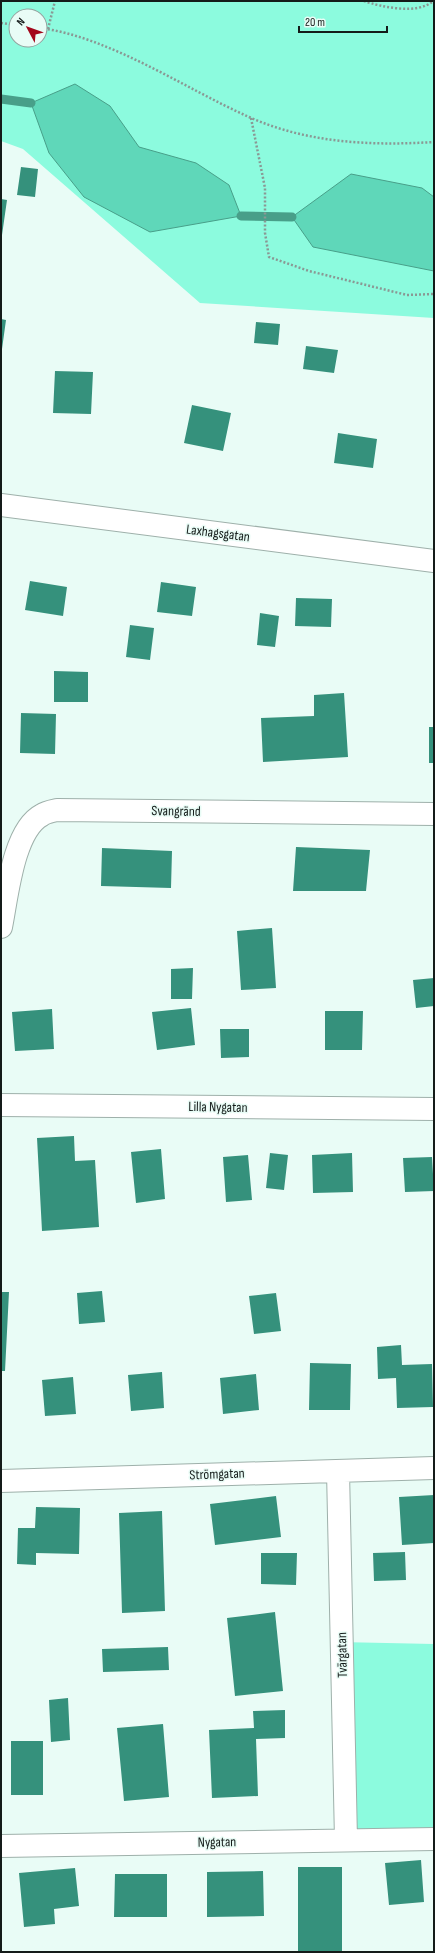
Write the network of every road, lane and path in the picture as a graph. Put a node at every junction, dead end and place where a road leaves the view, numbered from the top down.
1 (55, 1) edge
2 (364, 1) edge
3 (433, 1) edge
4 (48, 29) joint
5 (251, 118) junction
6 (434, 142) edge
7 (434, 294) edge
8 (1, 505) edge
9 (434, 561) edge
10 (434, 814) edge
11 (1, 927) edge
12 (1, 1104) edge
13 (434, 1109) edge
14 (434, 1468) edge
15 (338, 1471) junction
16 (1, 1481) edge
17 (434, 1839) edge
18 (346, 1840) junction
19 (1, 1846) edge

1 - 4 path
2 - 3 path
4 - 5 path
5 - 6 path
5 - 7 path
8 - 9 street, Laxhagsgatan
10 - 11 street, Svangränd
12 - 13 street, Lilla Nygatan
14 - 15 street, Strömgatan
15 - 16 street, Strömgatan
15 - 18 street, Tvärgatan
17 - 18 street, Nygatan
18 - 19 street, Nygatan

